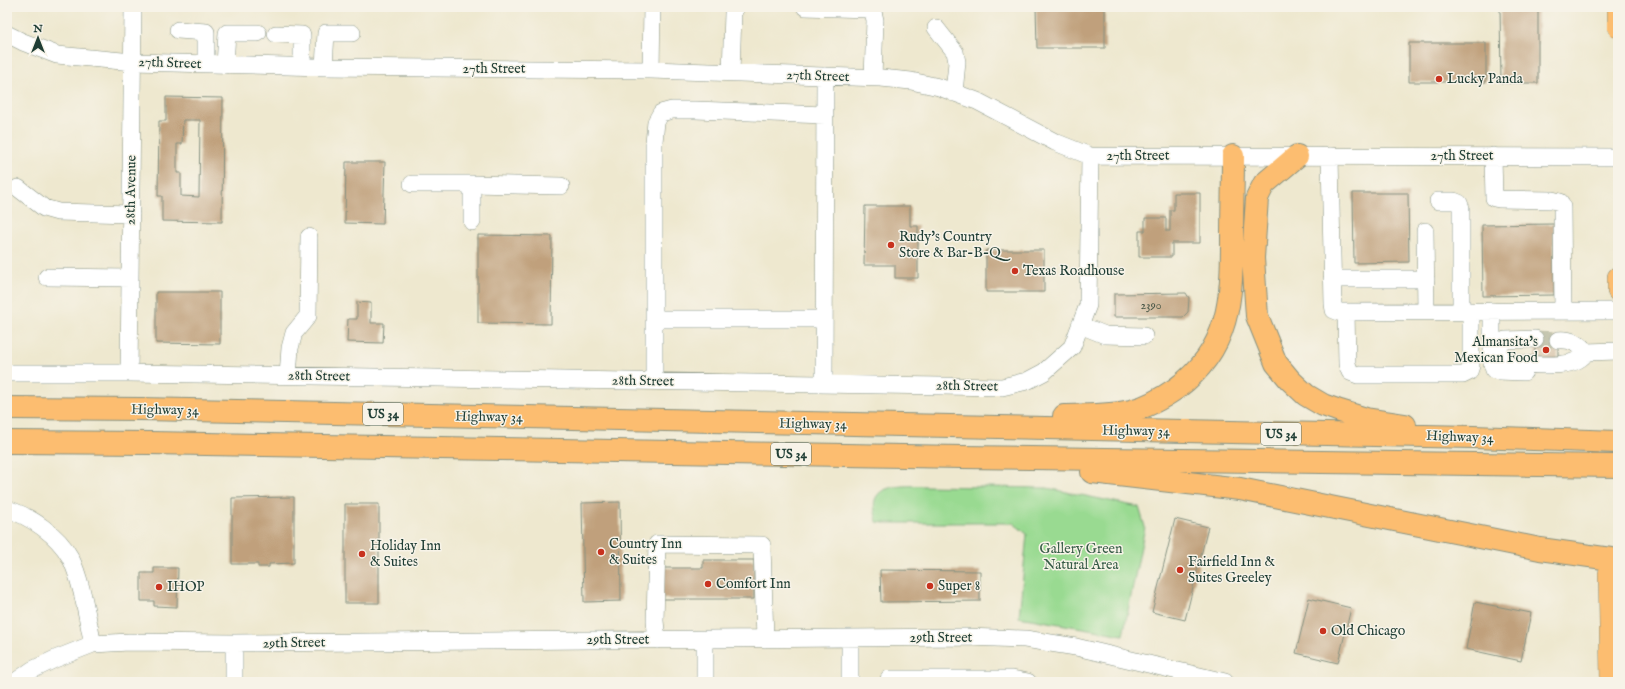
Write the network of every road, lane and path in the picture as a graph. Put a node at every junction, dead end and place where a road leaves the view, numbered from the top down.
1 (133, 7) edge
2 (652, 7) edge
3 (736, 7) edge
4 (805, 7) edge
5 (1618, 7) edge
6 (1618, 27) edge
7 (936, 28) dead end
8 (178, 30) dead end
9 (7, 34) edge
10 (258, 34) dead end
11 (276, 34) dead end
12 (352, 34) dead end
13 (133, 62) junction
14 (206, 64) junction
15 (225, 65) junction
16 (302, 66) junction
17 (324, 67) junction
18 (651, 70) junction
19 (731, 73) junction
20 (825, 76) junction
21 (874, 78) junction
22 (954, 93) junction
23 (825, 115) junction
24 (1090, 156) junction
25 (1240, 156) junction
26 (1297, 156) junction
27 (1330, 156) junction
28 (1492, 156) junction
29 (1618, 157) edge
30 (412, 184) dead end
31 (472, 184) junction
32 (561, 186) dead end
33 (18, 188) dead end
34 (1438, 201) dead end
35 (131, 214) junction
36 (472, 222) dead end
37 (1425, 231) dead end
38 (309, 237) dead end
39 (1253, 258) junction
40 (48, 277) dead end
41 (1618, 277) edge
42 (130, 278) junction
43 (1332, 279) junction
44 (1426, 279) junction
45 (1618, 291) edge
46 (1466, 311) junction
47 (1492, 311) junction
48 (1563, 311) junction
49 (1618, 311) edge
50 (1346, 312) junction
51 (1426, 312) junction
52 (655, 319) junction
53 (824, 319) junction
54 (1080, 325) junction
55 (1144, 336) dead end
56 (1535, 339) tunnel mouth
57 (1558, 340) tunnel mouth
58 (1471, 343) junction
59 (1492, 343) junction
60 (1618, 351) edge
61 (1586, 352) junction
62 (1562, 364) junction
63 (7, 373) edge
64 (128, 373) junction
65 (288, 376) junction
66 (654, 381) junction
67 (824, 384) junction
68 (7, 408) edge
69 (985, 428) junction
70 (1473, 437) junction
71 (7, 442) edge
72 (1618, 442) edge
73 (962, 457) junction
74 (1618, 466) edge
75 (7, 509) edge
76 (1618, 562) edge
77 (765, 639) junction
78 (850, 639) junction
79 (657, 640) junction
80 (705, 640) junction
81 (234, 643) junction
82 (93, 644) junction
83 (15, 682) edge
84 (234, 682) edge
85 (705, 682) edge
86 (850, 682) edge
87 (889, 682) edge
88 (1028, 682) edge
89 (1224, 682) edge
90 (1611, 682) edge

1 - 13 street, 28th Avenue
2 - 18 street
3 - 19 street
4 - 21 street
5 - 6 main road
7 - 22 street
8 - 14 street
9 - 13 street, 27th Street
10 - 15 street
11 - 16 street
12 - 17 street
13 - 14 street, 27th Street
13 - 35 street, 28th Avenue
14 - 15 street, 27th Street
15 - 16 street, 27th Street
16 - 17 street, 27th Street
17 - 18 street, 27th Street
18 - 19 street, 27th Street
19 - 20 street, 27th Street
20 - 21 street, 27th Street
20 - 23 street
21 - 22 street, 27th Street
22 - 24 street, 27th Street
23 - 52 street
23 - 53 street
24 - 25 street, 27th Street
24 - 54 street, 28th Street
25 - 26 street, 27th Street
25 - 39 highway
25 - 69 highway
26 - 27 street, 27th Street
26 - 39 highway
27 - 28 street, 27th Street
27 - 43 street
28 - 29 street, 27th Street
28 - 48 street
30 - 31 street
31 - 32 street
31 - 36 street
33 - 35 street
34 - 46 street
35 - 42 street, 28th Avenue
37 - 44 street
38 - 65 street
39 - 70 highway
40 - 42 street
41 - 45 main road
42 - 64 street, 28th Avenue
43 - 44 street
43 - 50 street
44 - 51 street
46 - 47 street
46 - 51 street
46 - 58 street
47 - 48 street
47 - 59 street
48 - 49 street
50 - 51 street
50 - 58 street
52 - 53 street
52 - 66 street
53 - 67 street
54 - 55 street
54 - 67 street, 28th Street
56 - 62 street
57 - 61 street
58 - 59 street
59 - 62 street
60 - 61 street
61 - 62 street
63 - 64 street, 28th Street
64 - 65 street, 28th Street
65 - 66 street, 28th Street
66 - 67 street, 28th Street
68 - 69 highway, Highway 34 / US 34
69 - 70 highway, Highway 34 / US 34
70 - 72 highway, Highway 34 / US 34
71 - 73 highway, Highway 34 / US 34
73 - 74 highway, Highway 34 / US 34
73 - 76 highway
75 - 82 street
76 - 90 main road
77 - 78 street, 29th Street
77 - 79 street
77 - 80 street, 29th Street
78 - 86 street
78 - 89 street, 29th Street
79 - 80 street, 29th Street
79 - 81 street, 29th Street
80 - 85 street
81 - 82 street, 29th Street
81 - 84 street
82 - 83 street, 29th Street
87 - 88 street

